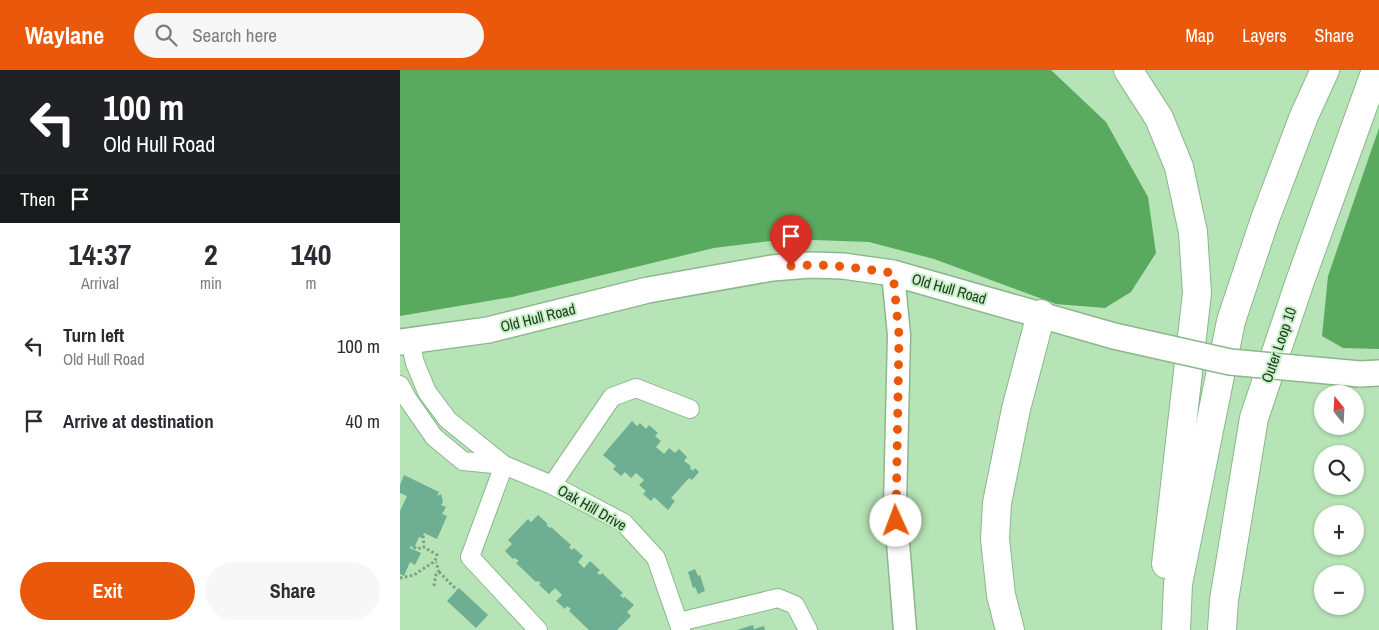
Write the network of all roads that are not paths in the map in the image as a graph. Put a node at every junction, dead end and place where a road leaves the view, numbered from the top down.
1 (1128, 70) edge
2 (1325, 70) edge
3 (1376, 70) edge
4 (893, 273) junction
5 (1041, 314) junction
6 (405, 342) edge
7 (1369, 374) edge
8 (400, 384) edge
9 (690, 409) dead end
10 (504, 465) junction
11 (552, 485) junction
12 (680, 626) edge
13 (538, 630) edge
14 (808, 630) edge
15 (906, 630) edge
16 (1010, 630) edge
17 (1170, 630) edge
18 (1176, 630) edge
19 (1222, 630) edge

1 - 17 highway
2 - 18 highway
3 - 19 highway, Outer Loop 10
4 - 5 main road, Old Hull Road
4 - 6 main road, Old Hull Road
4 - 15 street
5 - 7 main road, Old Hull Road, bridge
5 - 16 highway
6 - 10 street, Oak Hill Drive
8 - 10 street, Oak Hill Drive
9 - 11 street
10 - 11 street, Oak Hill Drive
10 - 13 street
11 - 12 street, Oak Hill Drive
12 - 14 street

